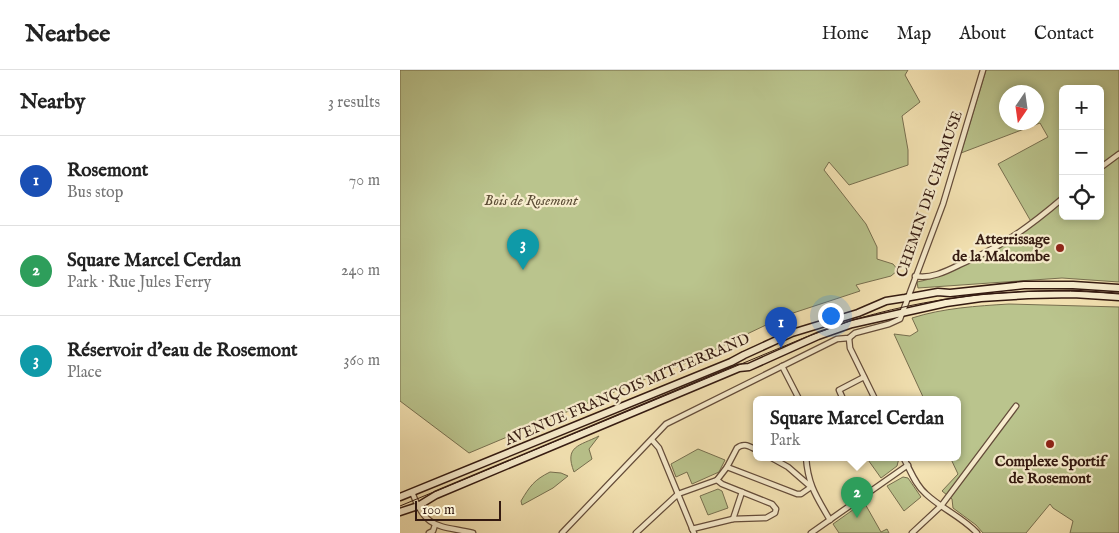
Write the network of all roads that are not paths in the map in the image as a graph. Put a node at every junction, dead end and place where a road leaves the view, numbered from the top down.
1 (982, 70) edge
2 (1119, 154) edge
3 (1104, 165) edge
4 (1059, 201) edge
5 (915, 276) junction
6 (1119, 288) edge
7 (1119, 296) edge
8 (908, 297) junction
9 (903, 313) junction
10 (849, 338) junction
11 (782, 366) junction
12 (864, 377) junction
13 (797, 396) edge
14 (842, 396) edge
15 (874, 396) edge
16 (1016, 406) dead end
17 (652, 440) junction
18 (753, 448) edge
19 (777, 461) edge
20 (806, 461) edge
21 (905, 461) edge
22 (908, 466) junction
23 (727, 467) junction
24 (717, 480) junction
25 (811, 487) junction
26 (412, 492) junction
27 (742, 492) junction
28 (678, 494) junction
29 (400, 498) edge
30 (418, 506) junction
31 (941, 506) junction
32 (400, 512) edge
33 (733, 519) junction
34 (830, 520) junction
35 (435, 525) junction
36 (693, 531) edge
37 (430, 533) edge
38 (473, 533) edge
39 (562, 533) edge
40 (636, 533) edge
41 (811, 533) edge
42 (912, 533) edge
43 (977, 533) edge

1 - 5 street, CHEMIN DE CHAMUSE
2 - 3 street
4 - 5 street
5 - 8 street, CHEMIN DE CHAMUSE
6 - 8 main road, AVENUE FRANÇOIS MITTERRAND
7 - 9 main road, AVENUE FRANÇOIS MITTERRAND
8 - 9 street, CHEMIN DE CHAMUSE
8 - 26 main road, AVENUE FRANÇOIS MITTERRAND
9 - 10 street
9 - 30 main road, AVENUE FRANÇOIS MITTERRAND
10 - 11 street
10 - 12 street
11 - 13 street
11 - 17 street
12 - 14 street
12 - 15 street
16 - 31 street
17 - 28 street
17 - 39 street
18 - 23 street
19 - 25 street
20 - 25 street
21 - 22 street
22 - 31 street
22 - 34 street
23 - 24 street
23 - 25 street
24 - 27 street
24 - 28 street
25 - 34 street
26 - 29 main road, AVENUE FRANÇOIS MITTERRAND
26 - 30 street
27 - 33 street
27 - 33 street
28 - 36 street
28 - 40 street
30 - 32 main road, AVENUE FRANÇOIS MITTERRAND
30 - 35 street
31 - 42 street
31 - 43 street
33 - 36 street
34 - 41 street
35 - 37 street
35 - 38 street

